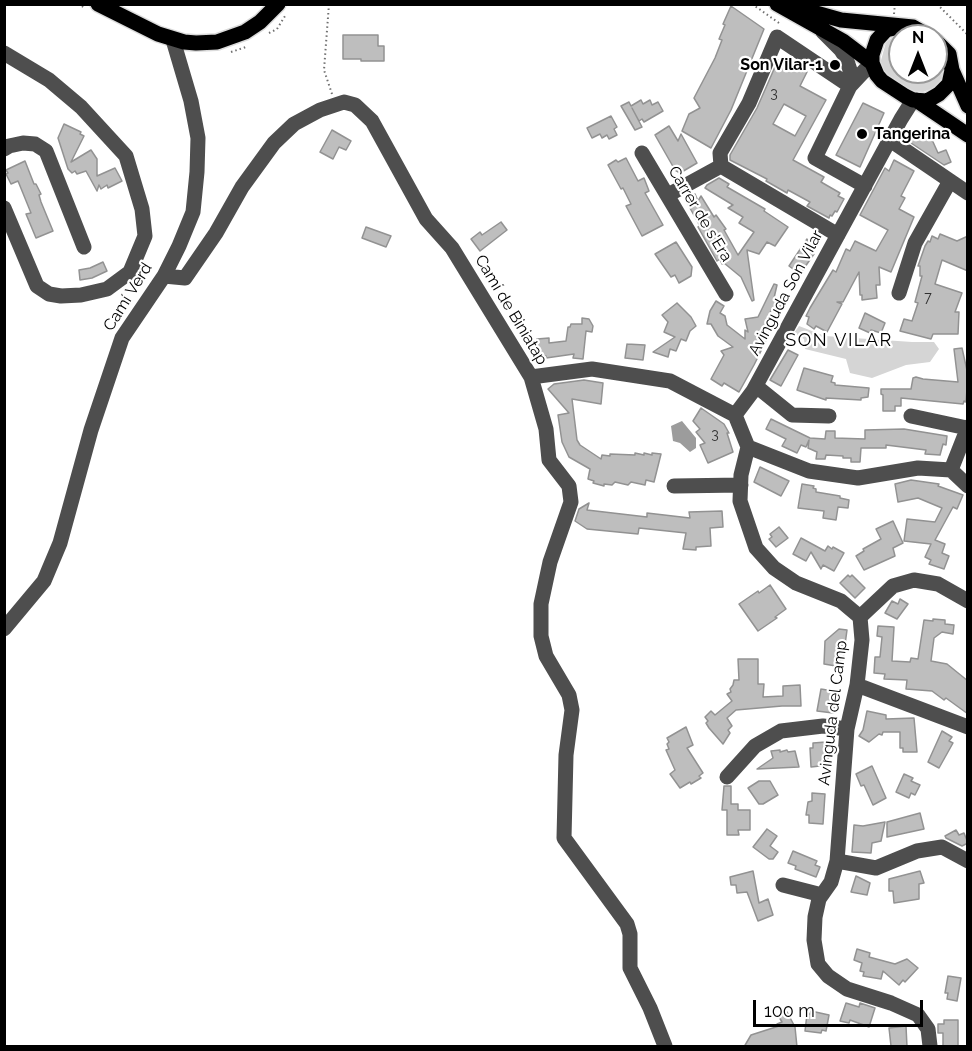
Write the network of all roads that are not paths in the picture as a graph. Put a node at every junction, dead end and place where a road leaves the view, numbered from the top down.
1 (98, 4) edge
2 (278, 4) edge
3 (777, 4) edge
4 (792, 4) edge
5 (888, 25) edge
6 (818, 27) junction
7 (888, 30) edge
8 (173, 40) junction
9 (4, 53) edge
10 (948, 53) edge
11 (873, 66) junction
12 (952, 70) junction
13 (850, 86) junction
14 (914, 100) junction
15 (968, 106) edge
16 (968, 135) edge
17 (890, 140) junction
18 (4, 149) edge
19 (642, 153) dead end
20 (721, 166) junction
21 (950, 181) junction
22 (865, 186) junction
23 (968, 193) edge
24 (668, 195) junction
25 (4, 208) edge
26 (838, 235) junction
27 (84, 247) dead end
28 (164, 276) junction
29 (899, 293) dead end
30 (726, 294) dead end
31 (531, 377) junction
32 (756, 386) junction
33 (735, 415) junction
34 (829, 416) dead end
35 (911, 416) dead end
36 (967, 427) edge
37 (748, 447) junction
38 (951, 470) junction
39 (741, 485) junction
40 (674, 486) dead end
41 (968, 486) edge
42 (968, 601) edge
43 (860, 617) junction
44 (4, 629) edge
45 (856, 685) junction
46 (968, 727) edge
47 (847, 729) junction
48 (727, 777) dead end
49 (837, 861) junction
50 (968, 861) edge
51 (783, 885) dead end
52 (822, 896) junction
53 (665, 1047) edge
54 (930, 1047) edge

1 - 8 main road
2 - 8 main road
3 - 6 main road
4 - 5 main road
6 - 11 main road
6 - 13 street
7 - 11 main road
8 - 28 street, Camí Verd
9 - 25 street
10 - 12 main road
11 - 13 street
11 - 14 main road
12 - 14 main road
12 - 15 main road
13 - 20 street
13 - 22 street
14 - 16 main road
14 - 17 street
17 - 21 street
17 - 22 street
18 - 27 street
19 - 24 street, Carrer de s'Era
20 - 24 street
20 - 26 street
21 - 23 street
21 - 29 street
22 - 26 street, Avinguda Son Vilar
24 - 30 street, Carrer de s'Era
26 - 32 street, Avinguda Son Vilar
28 - 31 street, Camí de Biniatap
28 - 44 street, Camí Verd
31 - 33 street
31 - 53 street, Camí de Biniatap
32 - 33 street, Avinguda Son Vilar
32 - 34 street
33 - 37 street
35 - 36 street
36 - 38 street
37 - 38 street
37 - 39 street
38 - 41 street
39 - 40 street
39 - 43 street
42 - 43 street
43 - 45 street, Avinguda del Camp
45 - 46 street
45 - 47 street, Avinguda del Camp
47 - 48 street
47 - 49 street, Avinguda del Camp
49 - 50 street
49 - 52 street, Avinguda del Camp
51 - 52 street
52 - 54 street, Avinguda del Camp

